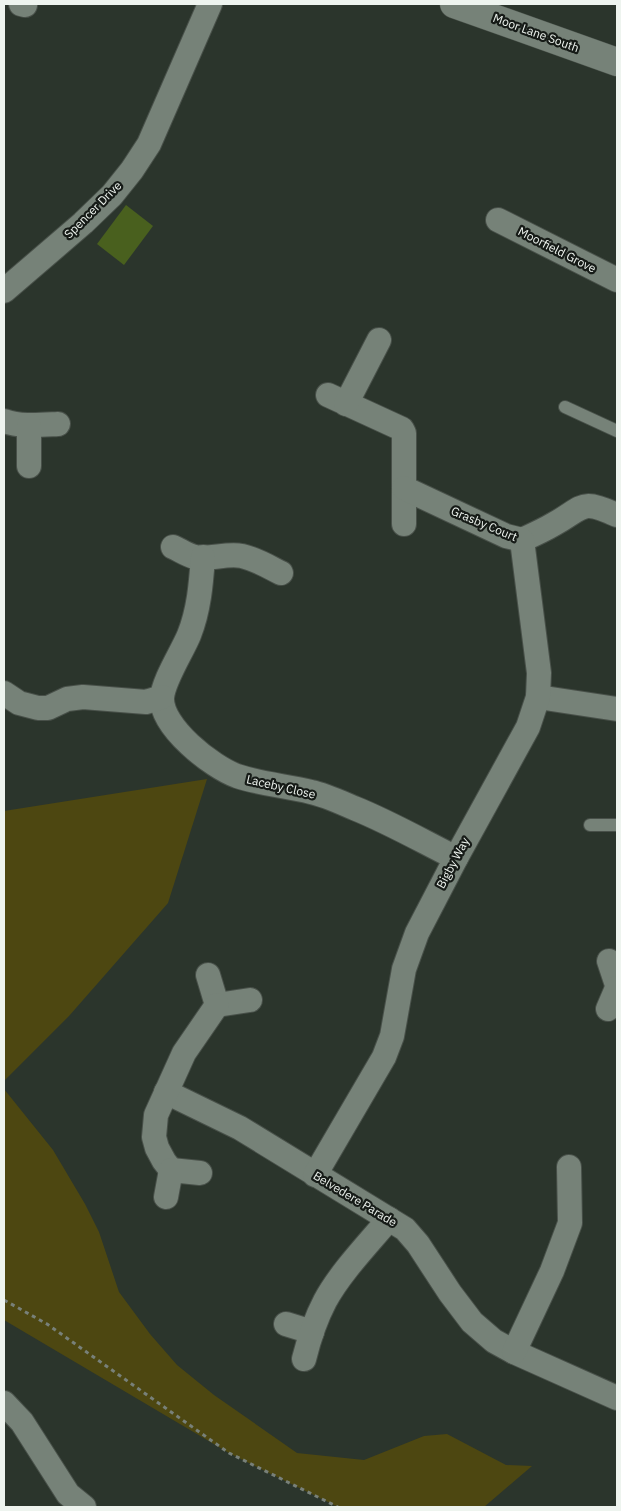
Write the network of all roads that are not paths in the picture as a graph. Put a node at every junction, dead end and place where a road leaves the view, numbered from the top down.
1 (210, 4) edge
2 (454, 4) edge
3 (617, 62) edge
4 (498, 220) dead end
5 (617, 280) edge
6 (6, 284) edge
7 (379, 340) dead end
8 (565, 407) dead end
9 (4, 421) edge
10 (58, 424) dead end
11 (28, 425) junction
12 (617, 431) edge
13 (29, 466) dead end
14 (404, 488) junction
15 (617, 515) edge
16 (404, 524) dead end
17 (522, 540) junction
18 (173, 547) dead end
19 (204, 557) junction
20 (282, 573) dead end
21 (4, 694) edge
22 (538, 696) junction
23 (162, 697) junction
24 (617, 709) edge
25 (590, 825) dead end
26 (617, 825) edge
27 (456, 858) junction
28 (609, 961) dead end
29 (208, 975) dead end
30 (614, 994) edge
31 (250, 1000) dead end
32 (217, 1005) junction
33 (166, 1092) junction
34 (569, 1167) dead end
35 (171, 1170) junction
36 (200, 1173) dead end
37 (315, 1175) junction
38 (166, 1197) dead end
39 (389, 1219) junction
40 (286, 1324) dead end
41 (312, 1332) junction
42 (514, 1352) junction
43 (304, 1359) dead end
44 (617, 1398) edge
45 (4, 1403) edge
46 (70, 1503) edge

1 - 6 street, Spencer Drive
2 - 3 main road, Moor Lane South
4 - 5 street, Moorfield Grove
7 - 14 street
8 - 12 lane
9 - 11 street
10 - 11 street
11 - 13 street
14 - 16 street
14 - 17 street, Grasby Court
15 - 17 street, Grasby Court
17 - 22 street, Bigby Way
18 - 19 street
19 - 20 street
19 - 23 street
21 - 23 street
22 - 24 street
22 - 27 street, Bigby Way
23 - 27 street, Laceby Close
25 - 26 lane
27 - 37 street, Bigby Way
28 - 30 street
29 - 32 street
31 - 32 street
32 - 33 street
33 - 35 street
33 - 37 street, Belvedere Parade
34 - 42 street
35 - 36 street
35 - 38 street
37 - 39 street, Belvedere Parade
39 - 41 street
39 - 42 street, Belvedere Parade
40 - 41 street
41 - 43 street
42 - 44 street, Belvedere Parade
45 - 46 street

